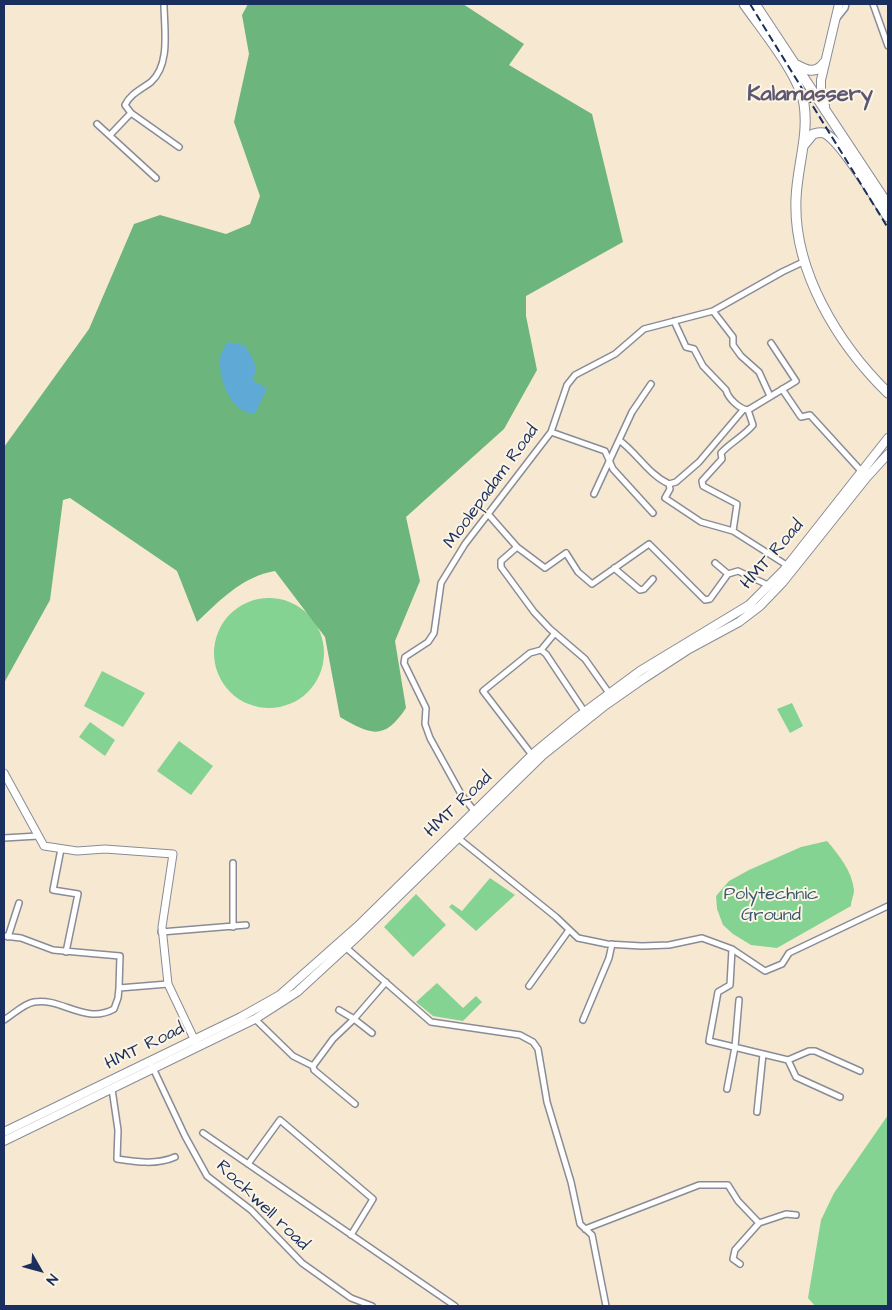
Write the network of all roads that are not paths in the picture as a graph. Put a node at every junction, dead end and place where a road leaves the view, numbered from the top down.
1 (164, 4) edge
2 (744, 4) edge
3 (755, 4) edge
4 (839, 4) edge
5 (846, 4) edge
6 (873, 4) edge
7 (837, 18) junction
8 (888, 46) edge
9 (824, 63) junction
10 (795, 64) junction
11 (131, 113) junction
12 (828, 115) junction
13 (97, 124) dead end
14 (110, 135) junction
15 (804, 145) junction
16 (179, 147) dead end
17 (156, 178) dead end
18 (888, 205) edge
19 (888, 217) edge
20 (804, 262) junction
21 (712, 311) junction
22 (674, 321) junction
23 (771, 344) dead end
24 (651, 384) dead end
25 (782, 389) junction
26 (888, 393) edge
27 (770, 396) junction
28 (745, 410) junction
29 (551, 432) junction
30 (888, 438) edge
31 (619, 440) junction
32 (888, 454) edge
33 (609, 458) junction
34 (862, 472) junction
35 (669, 484) junction
36 (594, 494) dead end
37 (653, 513) dead end
38 (488, 514) junction
39 (733, 531) junction
40 (517, 547) junction
41 (715, 563) dead end
42 (788, 566) junction
43 (614, 568) junction
44 (728, 574) junction
45 (652, 579) dead end
46 (770, 586) junction
47 (555, 633) junction
48 (541, 650) junction
49 (608, 694) junction
50 (584, 711) junction
51 (532, 755) junction
52 (4, 773) edge
53 (506, 786) junction
54 (475, 812) junction
55 (38, 836) junction
56 (4, 838) edge
57 (458, 838) junction
58 (61, 849) junction
59 (440, 850) junction
60 (234, 863) dead end
61 (19, 903) dead end
62 (888, 906) edge
63 (246, 925) dead end
64 (233, 926) junction
65 (569, 930) junction
66 (162, 932) junction
67 (6, 936) edge
68 (612, 944) junction
69 (343, 945) junction
70 (732, 949) junction
71 (66, 952) junction
72 (386, 982) junction
73 (168, 984) junction
74 (529, 986) dead end
75 (119, 988) junction
76 (739, 1000) dead end
77 (339, 1010) dead end
78 (254, 1019) junction
79 (354, 1019) junction
80 (4, 1020) edge
81 (583, 1020) dead end
82 (372, 1033) dead end
83 (196, 1043) junction
84 (734, 1047) junction
85 (763, 1054) junction
86 (788, 1060) junction
87 (151, 1064) junction
88 (313, 1066) junction
89 (860, 1071) dead end
90 (112, 1089) junction
91 (727, 1089) dead end
92 (840, 1097) dead end
93 (355, 1104) dead end
94 (757, 1112) dead end
95 (4, 1132) edge
96 (203, 1133) dead end
97 (4, 1140) edge
98 (175, 1157) dead end
99 (248, 1164) junction
100 (796, 1215) dead end
101 (759, 1223) junction
102 (585, 1229) junction
103 (351, 1235) junction
104 (740, 1264) dead end
105 (372, 1306) edge
106 (455, 1306) edge
107 (606, 1306) edge

1 - 11 street
2 - 15 highway
3 - 10 highway
4 - 7 main road
5 - 7 street
6 - 8 street
7 - 9 main road
9 - 10 highway
9 - 12 main road
10 - 12 highway
11 - 14 street
11 - 16 street
12 - 18 highway
13 - 14 street
14 - 17 street
15 - 19 highway
15 - 20 highway
20 - 21 street, Moolepadam Road
20 - 26 highway
21 - 22 street, Moolepadam Road
21 - 27 street
22 - 28 street
22 - 29 street, Moolepadam Road
23 - 25 street
24 - 31 street
25 - 27 street
25 - 34 street
27 - 28 street
28 - 35 street
28 - 39 street
29 - 33 street
29 - 38 street, Moolepadam Road
30 - 34 main road, HMT Road
31 - 33 street
31 - 35 street
32 - 53 main road, HMT Road
33 - 36 street
33 - 37 street
34 - 42 main road, HMT Road
35 - 39 street
38 - 40 street
38 - 54 street, Moolepadam Road
39 - 42 street
40 - 43 street
40 - 47 street
41 - 44 street
42 - 46 main road, HMT Road
43 - 44 street
43 - 45 street
44 - 46 street
46 - 49 main road, HMT Road
47 - 48 street
47 - 49 street
48 - 50 street
48 - 51 street
49 - 50 main road, HMT Road
50 - 51 main road, HMT Road
51 - 53 main road, HMT Road
52 - 55 street
53 - 54 main road, HMT Road
53 - 57 main road, HMT Road
54 - 59 main road, HMT Road
55 - 56 street
55 - 58 street
57 - 59 main road, HMT Road
57 - 65 street
58 - 66 street
58 - 71 street
59 - 69 main road, HMT Road
60 - 64 street
61 - 67 street
62 - 70 street
63 - 64 street
64 - 66 street
65 - 68 street
65 - 74 street
66 - 73 street
67 - 71 street
68 - 70 street
68 - 81 street
69 - 72 street
69 - 78 main road, HMT Road
69 - 83 main road, HMT Road
70 - 84 street
71 - 75 street
72 - 79 street
72 - 102 street
73 - 75 street
73 - 83 street
75 - 80 street
76 - 84 street
77 - 79 street
78 - 83 main road, HMT Road
78 - 88 street
79 - 82 street
79 - 88 street
83 - 87 main road, HMT Road
84 - 85 street
84 - 91 street
85 - 86 street
85 - 94 street
86 - 89 street
86 - 92 street
87 - 90 main road, HMT Road
87 - 95 main road, HMT Road
87 - 105 street, Rockwell road
88 - 93 street
90 - 97 main road, HMT Road
90 - 98 street
96 - 99 street
99 - 103 street
99 - 103 street
100 - 101 street
101 - 102 street
101 - 104 street
102 - 107 street
103 - 106 street

